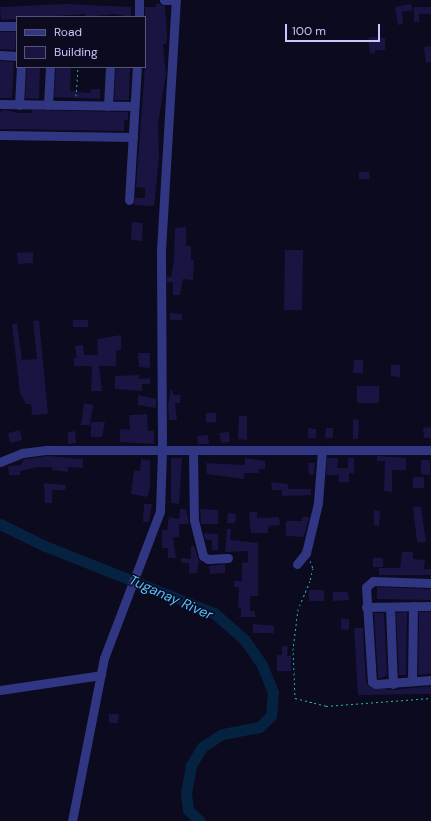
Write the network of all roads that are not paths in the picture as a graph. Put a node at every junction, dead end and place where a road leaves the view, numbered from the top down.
1 (139, 0) edge
2 (164, 0) edge
3 (176, 0) edge
4 (139, 16) edge
5 (0, 26) edge
6 (16, 26) edge
7 (0, 55) edge
8 (16, 56) edge
9 (21, 68) edge
10 (50, 68) edge
11 (110, 68) edge
12 (137, 68) edge
13 (0, 104) edge
14 (19, 105) junction
15 (48, 105) junction
16 (108, 106) junction
17 (134, 106) junction
18 (0, 135) edge
19 (133, 137) junction
20 (129, 200) dead end
21 (322, 450) junction
22 (431, 450) edge
23 (162, 451) junction
24 (193, 452) junction
25 (0, 462) edge
26 (228, 558) dead end
27 (297, 564) dead end
28 (431, 583) edge
29 (366, 606) junction
30 (390, 606) junction
31 (413, 606) junction
32 (431, 606) edge
33 (100, 675) junction
34 (412, 680) junction
35 (431, 680) edge
36 (393, 684) junction
37 (0, 690) edge
38 (72, 821) edge

1 - 4 street
2 - 3 street
3 - 23 street
5 - 6 street
7 - 8 street
9 - 14 street
10 - 15 street
11 - 16 street
12 - 17 street
13 - 14 street
14 - 15 street
15 - 16 street
16 - 17 street
17 - 19 street
18 - 19 street
19 - 20 street
21 - 22 street
21 - 24 street
21 - 27 street
23 - 24 street
23 - 25 street
23 - 33 street
24 - 26 street
28 - 29 street
29 - 30 street
29 - 36 street
30 - 31 street
30 - 36 street
31 - 32 street
31 - 34 street
33 - 37 street
33 - 38 street
34 - 35 street
34 - 36 street

